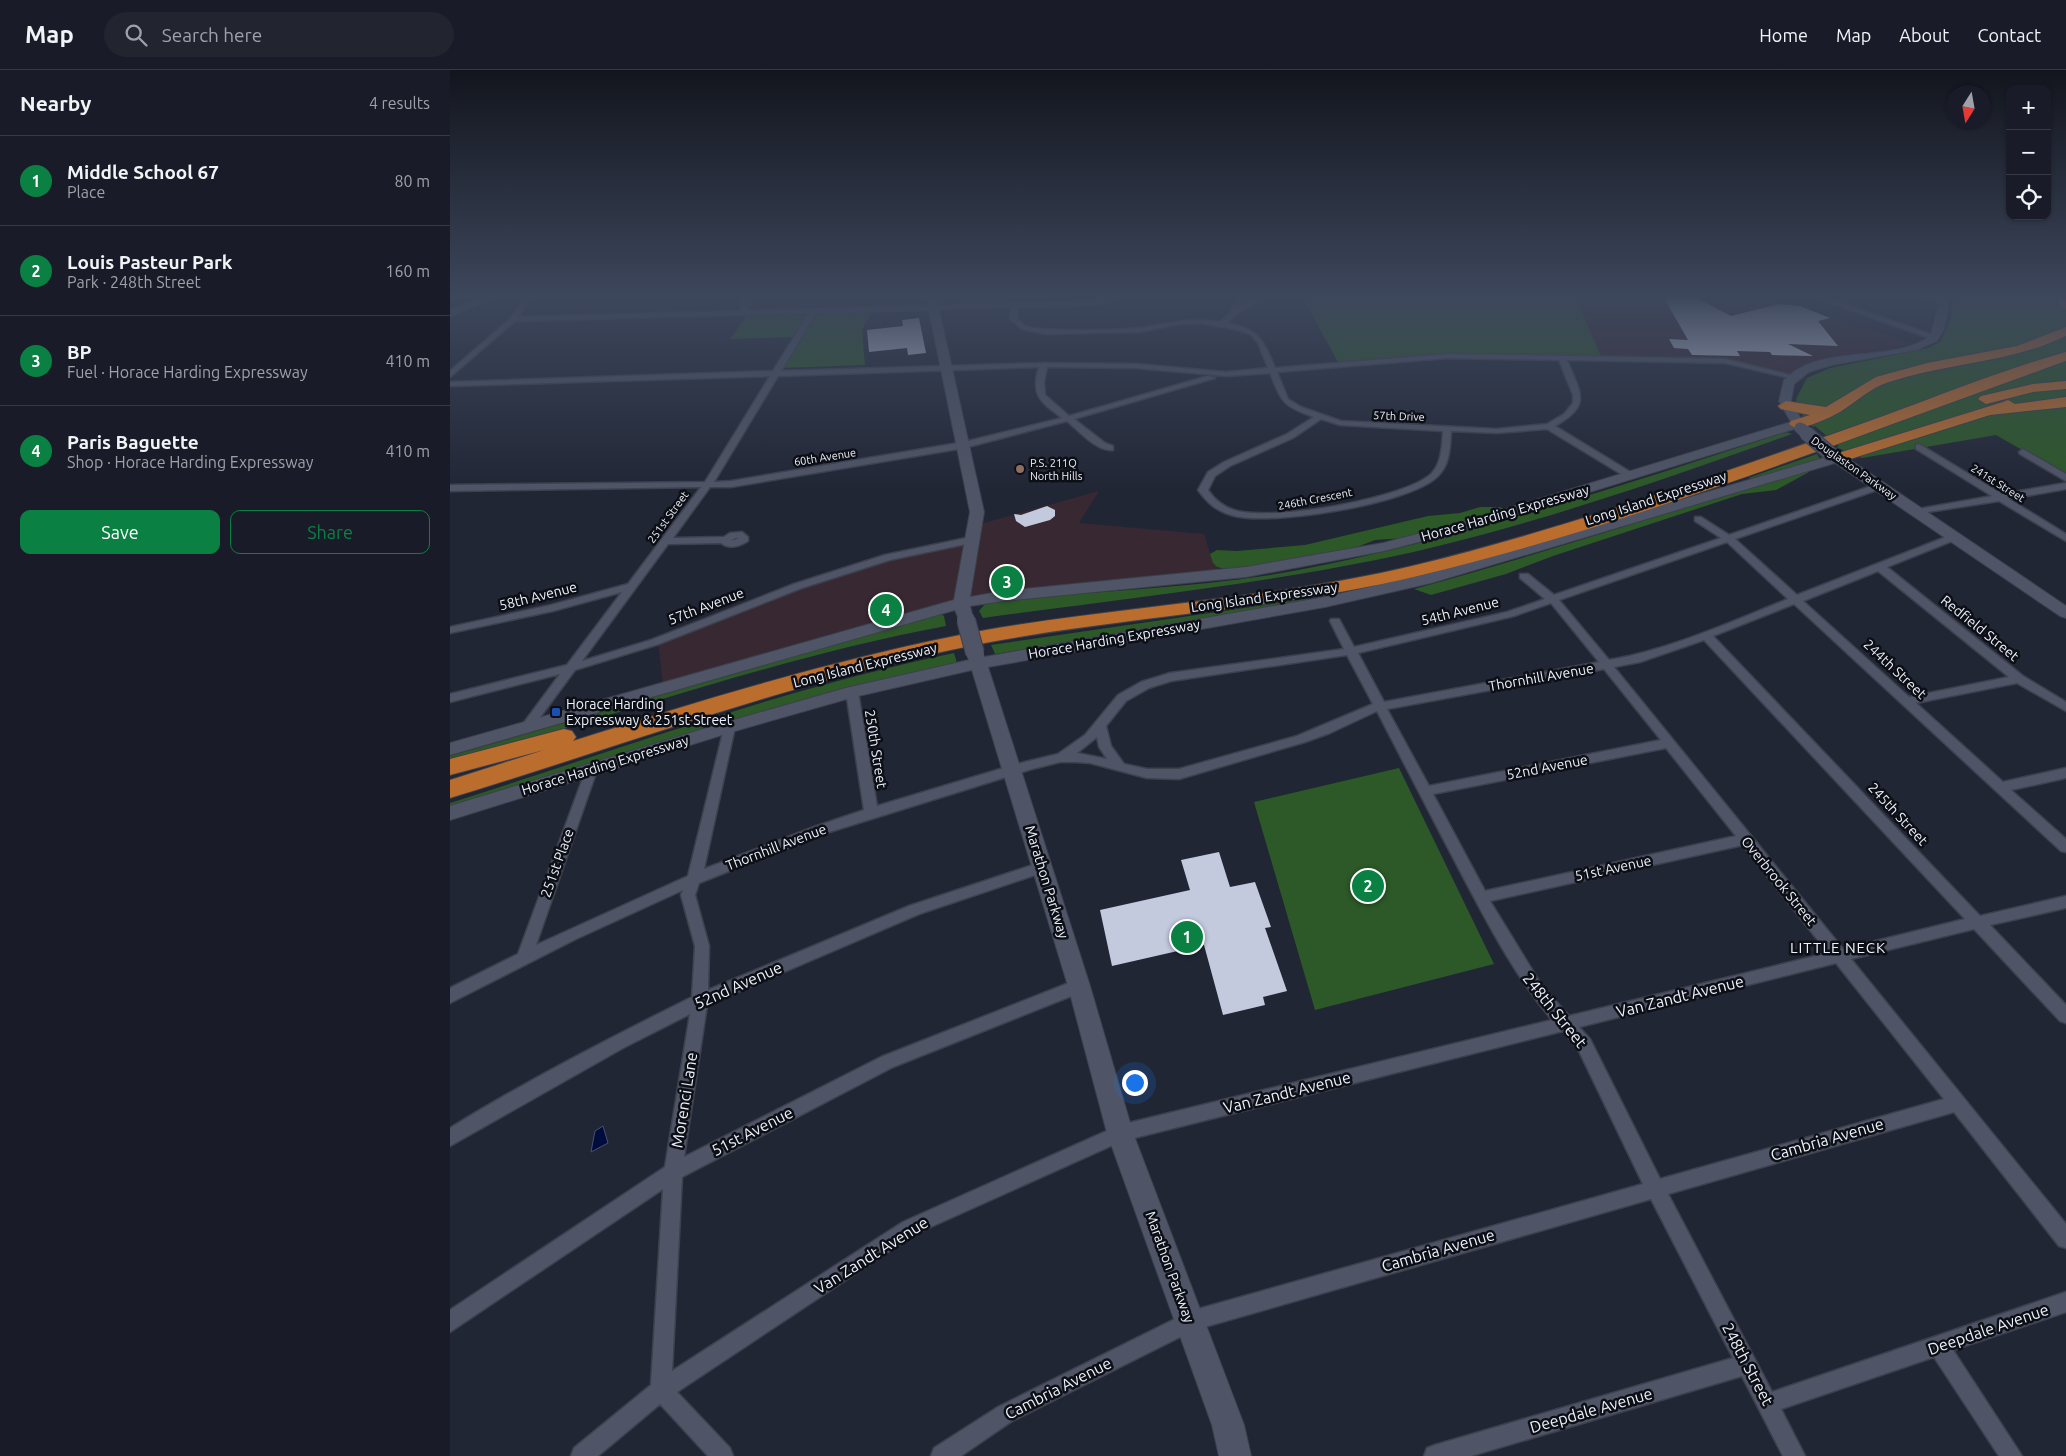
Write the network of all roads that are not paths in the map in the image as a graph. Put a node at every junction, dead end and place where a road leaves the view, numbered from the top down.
1 (466, 361) edge
2 (783, 361) edge
3 (947, 361) edge
4 (1268, 361) edge
5 (1389, 361) edge
6 (1563, 361) edge
7 (1709, 361) edge
8 (1841, 361) edge
9 (1969, 361) edge
10 (1988, 361) edge
11 (2028, 361) edge
12 (2052, 361) edge
13 (1044, 365) junction
14 (948, 367) junction
15 (1272, 370) junction
16 (776, 372) junction
17 (1196, 373) junction
18 (1226, 374) junction
19 (450, 375) edge
20 (1794, 377) junction
21 (1949, 379) dead end
22 (1194, 382) junction
23 (450, 384) edge
24 (2066, 385) edge
25 (2066, 394) edge
26 (2066, 402) edge
27 (1786, 406) junction
28 (1832, 410) junction
29 (1852, 416) dead end
30 (1319, 417) junction
31 (1066, 418) junction
32 (1959, 419) junction
33 (1549, 426) junction
34 (1799, 426) junction
35 (1447, 429) junction
36 (964, 445) junction
37 (1919, 447) dead end
38 (1110, 448) dead end
39 (1787, 448) junction
40 (2023, 452) dead end
41 (1835, 457) junction
42 (1629, 476) junction
43 (2066, 478) edge
44 (708, 484) junction
45 (1880, 486) junction
46 (2066, 486) edge
47 (450, 488) edge
48 (2000, 497) junction
49 (1918, 512) junction
50 (1698, 519) dead end
51 (1954, 538) junction
52 (2066, 538) edge
53 (1729, 539) junction
54 (726, 540) dead end
55 (971, 540) junction
56 (666, 541) junction
57 (1879, 566) junction
58 (1524, 576) dead end
59 (633, 586) junction
60 (1796, 598) junction
61 (1554, 600) junction
62 (961, 603) junction
63 (2066, 613) edge
64 (1335, 621) dead end
65 (450, 630) edge
66 (1706, 635) junction
67 (1352, 651) junction
68 (977, 658) junction
69 (1607, 664) junction
70 (574, 667) junction
71 (2019, 679) junction
72 (852, 692) junction
73 (450, 698) edge
74 (1908, 701) junction
75 (1381, 706) junction
76 (2066, 707) edge
77 (1100, 726) junction
78 (729, 727) junction
79 (526, 728) junction
80 (578, 734) junction
81 (1669, 743) junction
82 (450, 749) edge
83 (1061, 758) junction
84 (1119, 766) junction
85 (450, 767) edge
86 (591, 770) junction
87 (1012, 771) junction
88 (450, 772) edge
89 (2066, 773) edge
90 (2002, 787) junction
91 (450, 789) edge
92 (1425, 791) junction
93 (871, 811) junction
94 (450, 814) edge
95 (1746, 839) junction
96 (2066, 846) edge
97 (1042, 867) junction
98 (692, 878) junction
99 (1481, 897) junction
100 (2066, 902) edge
101 (1978, 922) junction
102 (1840, 956) junction
103 (524, 957) junction
104 (1079, 986) junction
105 (450, 996) edge
106 (700, 1001) junction
107 (2066, 1016) edge
108 (1568, 1024) junction
109 (1957, 1103) junction
110 (1120, 1133) junction
111 (450, 1138) edge
112 (673, 1172) junction
113 (1655, 1188) junction
114 (2066, 1239) edge
115 (2066, 1302) edge
116 (1191, 1321) junction
117 (450, 1322) edge
118 (1939, 1346) junction
119 (1747, 1364) junction
120 (661, 1390) junction
121 (1768, 1403) junction
122 (582, 1456) edge
123 (722, 1456) edge
124 (942, 1456) edge
125 (1235, 1456) edge
126 (1435, 1456) edge
127 (1794, 1456) edge
128 (2011, 1456) edge

1 - 19 street
2 - 16 street, 251st Street
3 - 14 main road, Marathon Parkway
4 - 15 street, 57th Drive
5 - 15 street
6 - 33 street
7 - 20 street
8 - 20 main road
9 - 28 highway
10 - 21 highway
11 - 39 highway, Long Island Expressway
12 - 39 highway, Long Island Expressway
13 - 14 street
13 - 17 street
13 - 31 street
14 - 16 street
14 - 36 main road, Marathon Parkway
15 - 18 street
15 - 30 street, 57th Drive
16 - 23 street
16 - 44 street, 251st Street
17 - 18 street
17 - 22 street
18 - 22 street, 60th Avenue
20 - 27 main road
22 - 31 street, 60th Avenue
24 - 39 highway
25 - 32 highway
26 - 32 highway
27 - 28 highway
27 - 34 main road, Douglaston Parkway
28 - 34 highway
29 - 39 highway
30 - 35 street, 57th Drive
30 - 35 street, 246th Crescent
31 - 36 street, 60th Avenue
31 - 38 street
32 - 41 highway
33 - 35 street, 57th Drive
33 - 42 street
34 - 41 main road, Douglaston Parkway, bridge
34 - 42 main road, Horace Harding Expressway
36 - 44 street, 60th Avenue
36 - 55 main road, Marathon Parkway
37 - 48 street, 241st Street
39 - 80 highway, Long Island Expressway
39 - 91 highway, Long Island Expressway
40 - 43 street
41 - 45 main road, Douglaston Parkway
41 - 68 main road, Horace Harding Expressway
42 - 62 main road, Horace Harding Expressway
44 - 47 street, 60th Avenue
44 - 56 street, 251st Street
45 - 49 main road, Douglaston Parkway
45 - 53 street, 54th Avenue
46 - 48 street
48 - 49 street
48 - 52 street, 241st Street
49 - 51 main road, Douglaston Parkway
50 - 53 street, 244th Street
51 - 57 street, Thornhill Avenue
51 - 63 main road, Douglaston Parkway
53 - 60 street, 244th Street
53 - 61 street, 54th Avenue
54 - 56 street
55 - 62 main road, Marathon Parkway
55 - 70 street, 57th Avenue
56 - 59 street, 251st Street
57 - 60 street, Thornhill Avenue
57 - 71 street, Redfield Street
58 - 61 street, Overbrook Street
59 - 65 street, 58th Avenue
59 - 70 street, 251st Street
60 - 66 street, Thornhill Avenue
60 - 74 street, 244th Street
61 - 67 street, 54th Avenue
61 - 69 street, Overbrook Street
62 - 68 main road, Marathon Parkway, bridge
62 - 79 main road, Horace Harding Expressway
64 - 67 street, 248th Street
66 - 69 street, Thornhill Avenue
66 - 101 street, 245th Street
67 - 75 street, 248th Street
67 - 77 street, 54th Avenue
68 - 72 main road, Horace Harding Expressway
68 - 87 main road, Marathon Parkway
69 - 75 street, Thornhill Avenue
69 - 81 street, Overbrook Street
70 - 73 street, 57th Avenue
70 - 79 street, 251st Street
71 - 74 street
71 - 76 street, Redfield Street
72 - 78 main road, Horace Harding Expressway
72 - 93 street, 250th Street
74 - 90 street, 244th Street
75 - 84 street, Thornhill Avenue
75 - 92 street, 248th Street
77 - 83 street, 54th Avenue
77 - 84 street
78 - 86 main road, Horace Harding Expressway
78 - 98 street, Morenci Lane
79 - 82 main road, Horace Harding Expressway
80 - 85 highway
80 - 88 highway, Long Island Expressway
81 - 92 street, 52nd Avenue
81 - 95 street, Overbrook Street
83 - 84 street, Thornhill Avenue
83 - 87 street, Thornhill Avenue
86 - 94 main road, Horace Harding Expressway
86 - 103 street, 251st Place
87 - 93 street, Thornhill Avenue
87 - 97 main road, Marathon Parkway
89 - 90 street
90 - 96 street, 244th Street
92 - 99 street, 248th Street
93 - 98 street, Thornhill Avenue
95 - 99 street, 51st Avenue
95 - 102 street, Overbrook Street
97 - 104 main road, Marathon Parkway
97 - 106 street, 52nd Avenue
98 - 103 street, Thornhill Avenue
98 - 106 street, Morenci Lane
99 - 108 street, 248th Street
100 - 101 street, Van Zandt Avenue
101 - 102 street, Van Zandt Avenue
101 - 107 street, 245th Street
102 - 108 street, Van Zandt Avenue
102 - 109 street, Overbrook Street
103 - 105 street, Thornhill Avenue
104 - 110 main road, Marathon Parkway
104 - 112 street, 51st Avenue
106 - 111 street, 52nd Avenue
106 - 112 street, Morenci Lane
108 - 110 street, Van Zandt Avenue
108 - 113 street, 248th Street
109 - 113 street, Cambria Avenue
109 - 114 street, Overbrook Street
110 - 116 main road, Marathon Parkway
110 - 120 street, Van Zandt Avenue
112 - 117 street, 51st Avenue
112 - 120 street, Morenci Lane
113 - 116 street, Cambria Avenue
113 - 119 street, 248th Street
115 - 118 street, Deepdale Avenue
116 - 124 street, Cambria Avenue
116 - 125 main road, Marathon Parkway
118 - 121 street, Deepdale Avenue
118 - 128 street
119 - 121 street, 248th Street
119 - 126 street, Deepdale Avenue
120 - 122 street, Van Zandt Avenue
120 - 123 street
121 - 127 street, 248th Street

